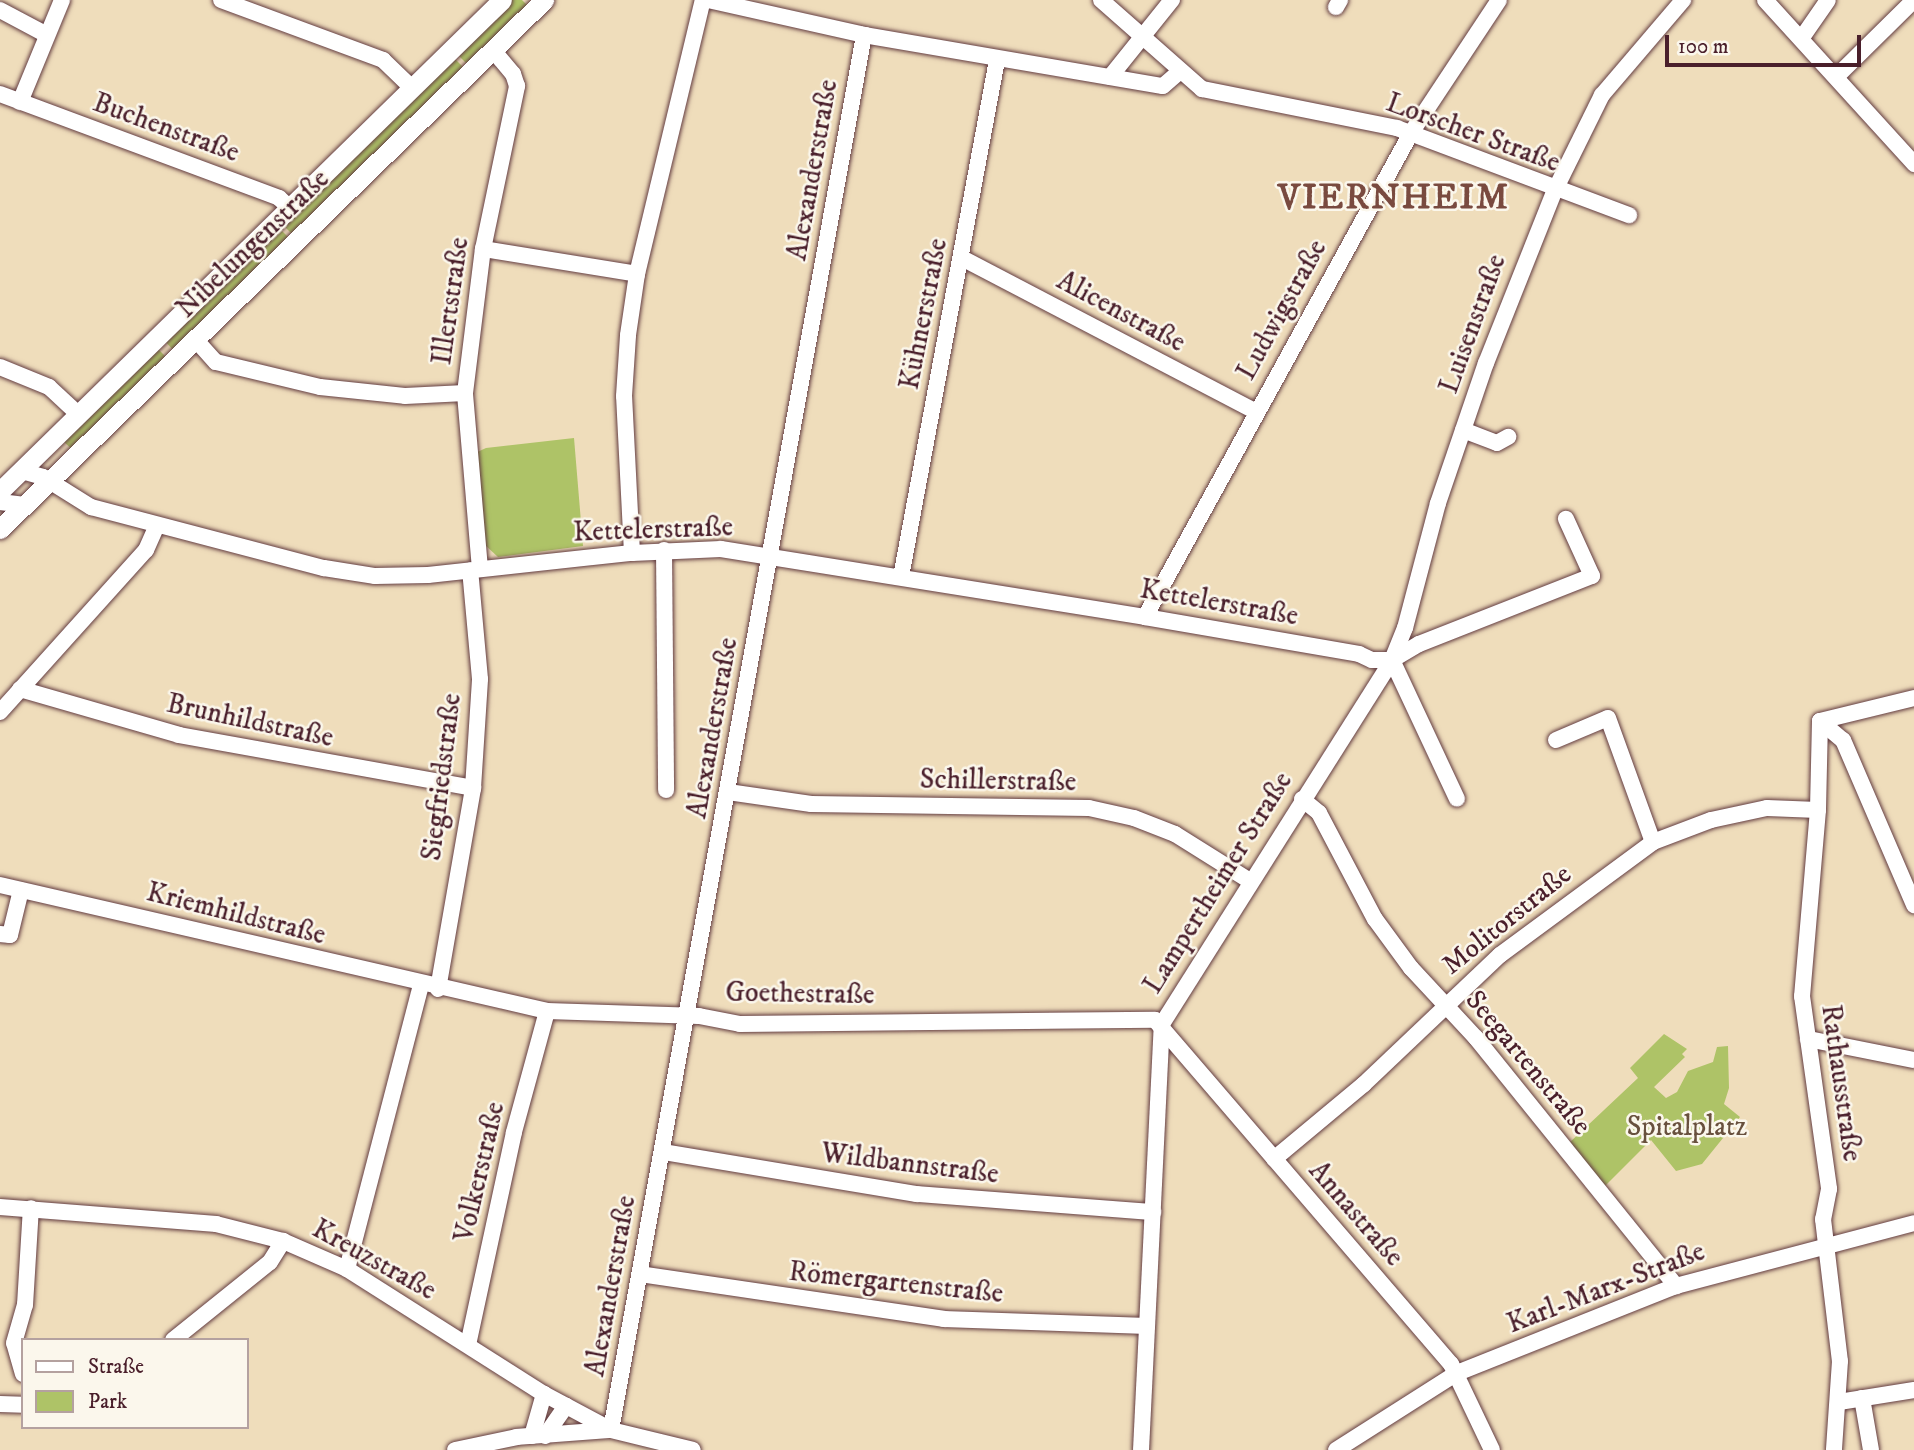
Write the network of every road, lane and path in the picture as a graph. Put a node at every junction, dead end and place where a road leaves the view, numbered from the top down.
1 (62, 0) edge
2 (221, 0) edge
3 (502, 0) edge
4 (544, 0) edge
5 (706, 0) edge
6 (1101, 0) edge
7 (1172, 0) edge
8 (1499, 0) edge
9 (1683, 0) edge
10 (1765, 0) edge
11 (1828, 0) edge
12 (1914, 0) edge
13 (0, 10) edge
14 (47, 35) junction
15 (864, 35) junction
16 (1142, 36) junction
17 (1801, 39) junction
18 (493, 50) junction
19 (997, 60) junction
20 (1179, 72) junction
21 (1110, 77) junction
22 (1836, 77) junction
23 (412, 88) junction
24 (1, 97) edge
25 (20, 102) junction
26 (1410, 132) junction
27 (1914, 163) edge
28 (1555, 190) junction
29 (290, 208) junction
30 (1629, 215) dead end
31 (483, 249) junction
32 (962, 258) junction
33 (637, 274) junction
34 (195, 339) junction
35 (0, 367) edge
36 (465, 393) junction
37 (1256, 412) junction
38 (79, 415) junction
39 (1463, 430) junction
40 (1508, 437) dead end
41 (42, 451) junction
42 (22, 471) junction
43 (49, 481) junction
44 (0, 491) edge
45 (0, 502) edge
46 (25, 505) junction
47 (1566, 519) dead end
48 (157, 525) junction
49 (0, 529) edge
50 (664, 550) junction
51 (632, 553) junction
52 (769, 556) junction
53 (475, 570) junction
54 (901, 577) junction
55 (1145, 617) junction
56 (1392, 660) junction
57 (20, 690) junction
58 (1914, 698) edge
59 (0, 712) edge
60 (1820, 721) junction
61 (1556, 740) dead end
62 (472, 788) junction
63 (666, 790) dead end
64 (728, 792) junction
65 (1301, 799) junction
66 (1457, 799) dead end
67 (1818, 810) junction
68 (1653, 842) junction
69 (1250, 881) junction
70 (0, 886) edge
71 (21, 890) junction
72 (1914, 905) edge
73 (0, 934) edge
74 (421, 985) junction
75 (438, 989) junction
76 (1446, 1006) junction
77 (547, 1011) junction
78 (687, 1016) junction
79 (1162, 1024) junction
80 (1808, 1039) junction
81 (1914, 1060) edge
82 (663, 1152) junction
83 (1274, 1159) junction
84 (0, 1207) edge
85 (31, 1208) junction
86 (1153, 1212) junction
87 (1914, 1223) edge
88 (283, 1241) junction
89 (1826, 1247) junction
90 (347, 1269) junction
91 (640, 1274) junction
92 (1676, 1286) junction
93 (1147, 1326) junction
94 (175, 1338) edge
95 (7, 1339) edge
96 (468, 1345) junction
97 (21, 1370) edge
98 (1457, 1373) junction
99 (1914, 1390) edge
100 (544, 1394) junction
101 (1862, 1398) junction
102 (1839, 1402) junction
103 (0, 1404) edge
104 (21, 1405) edge
105 (566, 1406) junction
106 (611, 1430) junction
107 (542, 1440) edge
108 (455, 1450) edge
109 (693, 1450) edge
110 (1141, 1450) edge
111 (1336, 1450) edge
112 (1492, 1450) edge
113 (1834, 1450) edge
114 (1871, 1450) edge

1 - 14 street
2 - 23 street
3 - 23 street
4 - 18 street, Nibelungenstraße
5 - 15 street
5 - 33 street
6 - 16 street, Lorscher Straße
7 - 16 street
8 - 26 street, Ludwigstraße
9 - 28 street, Luisenstraße
10 - 17 street
11 - 17 street
12 - 22 street
13 - 14 street
14 - 25 street
15 - 19 street
15 - 52 street, Alexanderstraße
16 - 20 street, Lorscher Straße
16 - 21 street
17 - 22 street
18 - 31 street, Illertstraße
18 - 34 street, Nibelungenstraße
19 - 21 street
19 - 32 street, Kühnerstraße
20 - 21 street
20 - 26 street, Lorscher Straße
22 - 27 street
23 - 29 street
24 - 25 street, Buchenstraße
25 - 29 street, Buchenstraße
26 - 28 street, Lorscher Straße
26 - 37 street, Ludwigstraße
28 - 30 street, Lorscher Straße
28 - 39 street, Luisenstraße
29 - 38 street
31 - 33 street
31 - 36 street, Illertstraße
32 - 37 street, Alicenstraße
32 - 54 street, Kühnerstraße
33 - 51 street
34 - 36 street
34 - 43 street, Nibelungenstraße
35 - 38 street
36 - 53 street, Illertstraße
37 - 55 street, Ludwigstraße
38 - 41 street
39 - 40 street
39 - 56 street, Luisenstraße
41 - 42 street
41 - 43 street
42 - 43 street, Kettelerstraße
42 - 44 street
43 - 46 street, Nibelungenstraße
43 - 48 street, Kettelerstraße
45 - 46 street
46 - 49 street, Nibelungenstraße
47 - 56 street
48 - 53 street, Kettelerstraße
48 - 57 street
50 - 51 street, Kettelerstraße
50 - 52 street, Kettelerstraße
50 - 63 street
51 - 53 street, Kettelerstraße
52 - 54 street, Kettelerstraße
52 - 64 street, Alexanderstraße
53 - 62 street, Siegfriedstraße
54 - 55 street, Kettelerstraße
55 - 56 street, Kettelerstraße
56 - 65 street, Lampertheimer Straße
56 - 66 street
57 - 59 street
57 - 62 street, Brunhildstraße
58 - 60 street
60 - 67 street, Rathausstraße
60 - 72 street
61 - 68 street
62 - 75 street, Siegfriedstraße
64 - 69 street, Schillerstraße
64 - 78 street, Alexanderstraße
65 - 69 street, Lampertheimer Straße
65 - 76 street, Seegartenstraße
67 - 68 street, Molitorstraße
67 - 80 street, Rathausstraße
68 - 76 street, Molitorstraße
69 - 79 street, Lampertheimer Straße
70 - 71 street, Kriemhildstraße
71 - 73 street
71 - 74 street, Kriemhildstraße
74 - 75 street, Kriemhildstraße
74 - 90 street
75 - 77 street, Goethestraße
76 - 83 street, Molitorstraße
76 - 92 street, Seegartenstraße
77 - 78 street, Goethestraße
77 - 96 street, Volkerstraße
78 - 79 street, Goethestraße
78 - 82 street, Alexanderstraße
79 - 83 street, Annastraße
79 - 86 street, Lampertheimer Straße
80 - 81 street
80 - 89 street, Rathausstraße
82 - 86 street, Wildbannstraße
82 - 91 street, Alexanderstraße
83 - 98 street, Annastraße
84 - 85 street, Kreuzstraße
85 - 88 street, Kreuzstraße
85 - 95 street
86 - 93 street, Lampertheimer Straße
87 - 89 street, Karl-Marx-Straße
88 - 90 street, Kreuzstraße
88 - 94 street
89 - 92 street, Karl-Marx-Straße
89 - 102 street, Rathausstraße
90 - 96 street, Kreuzstraße
91 - 93 street, Römergartenstraße
91 - 106 street, Alexanderstraße
92 - 98 street, Karl-Marx-Straße
93 - 110 street, Lampertheimer Straße
95 - 97 street
96 - 100 street, Kreuzstraße
98 - 111 street, Karl-Marx-Straße
98 - 112 street, Annastraße
99 - 101 street
100 - 105 street, Kreuzstraße
100 - 107 street
101 - 102 street
101 - 114 street
102 - 113 street, Rathausstraße
103 - 104 street
105 - 106 street, Kreuzstraße
105 - 107 street
106 - 107 street
106 - 109 street, Kreuzstraße
107 - 108 street

